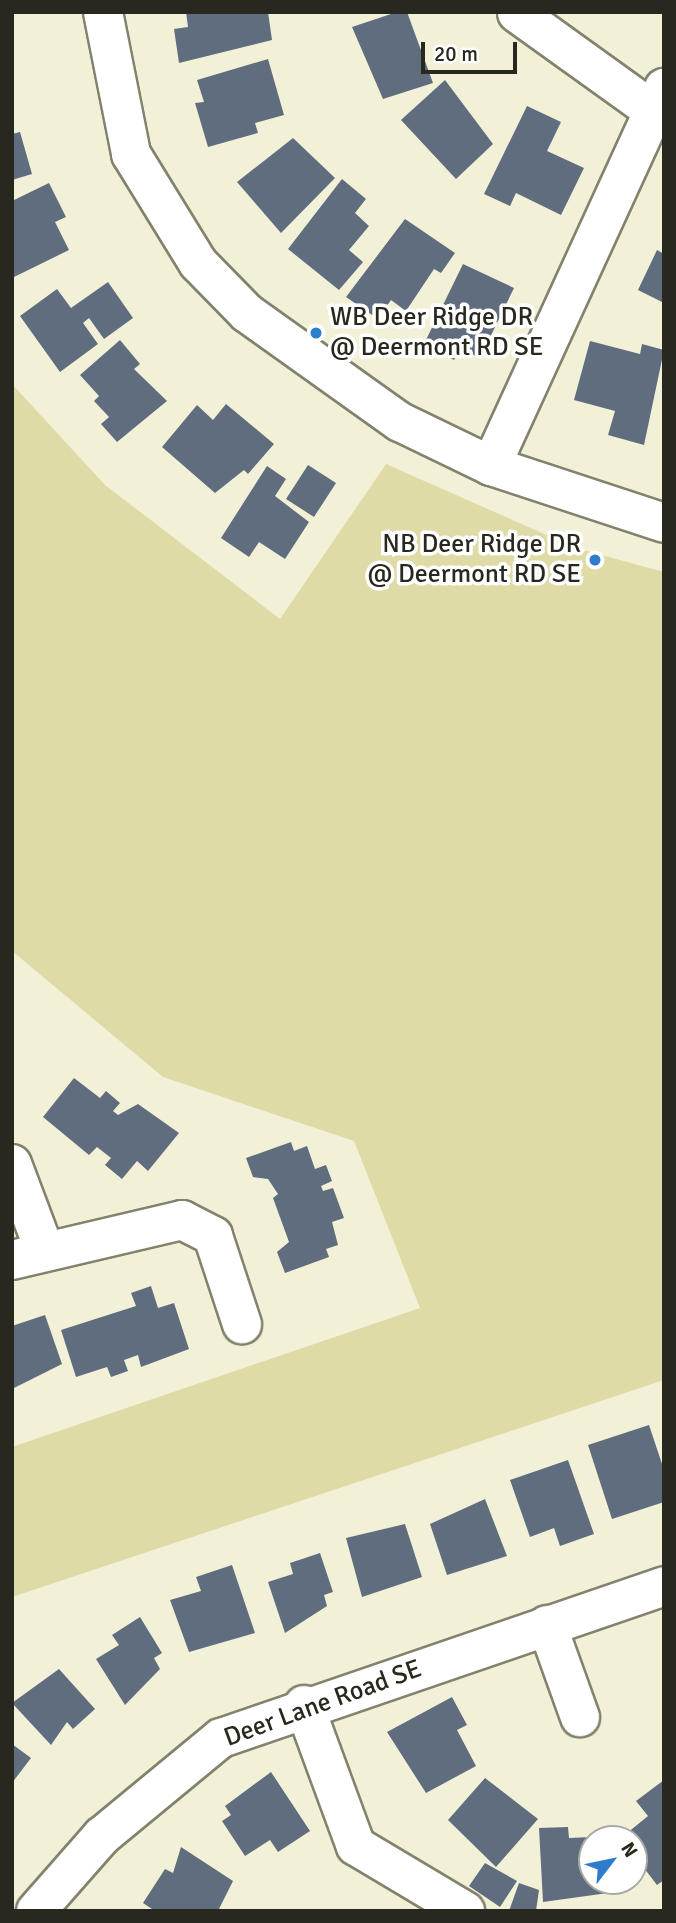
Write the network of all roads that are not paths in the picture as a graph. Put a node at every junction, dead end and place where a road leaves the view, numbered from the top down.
1 (103, 12) edge
2 (517, 13) edge
3 (658, 99) edge
4 (491, 466) junction
5 (664, 523) edge
6 (12, 1164) edge
7 (28, 1254) edge
8 (242, 1324) dead end
9 (664, 1586) edge
10 (547, 1625) junction
11 (304, 1705) junction
12 (580, 1717) dead end
13 (32, 1905) edge
14 (466, 1911) edge

1 - 4 street
2 - 3 street
3 - 4 street
4 - 5 street
6 - 7 street
7 - 8 street
9 - 10 street, Deer Lane Road SE
10 - 11 street, Deer Lane Road SE
10 - 12 street
11 - 13 street, Deer Lane Road SE
11 - 14 street

